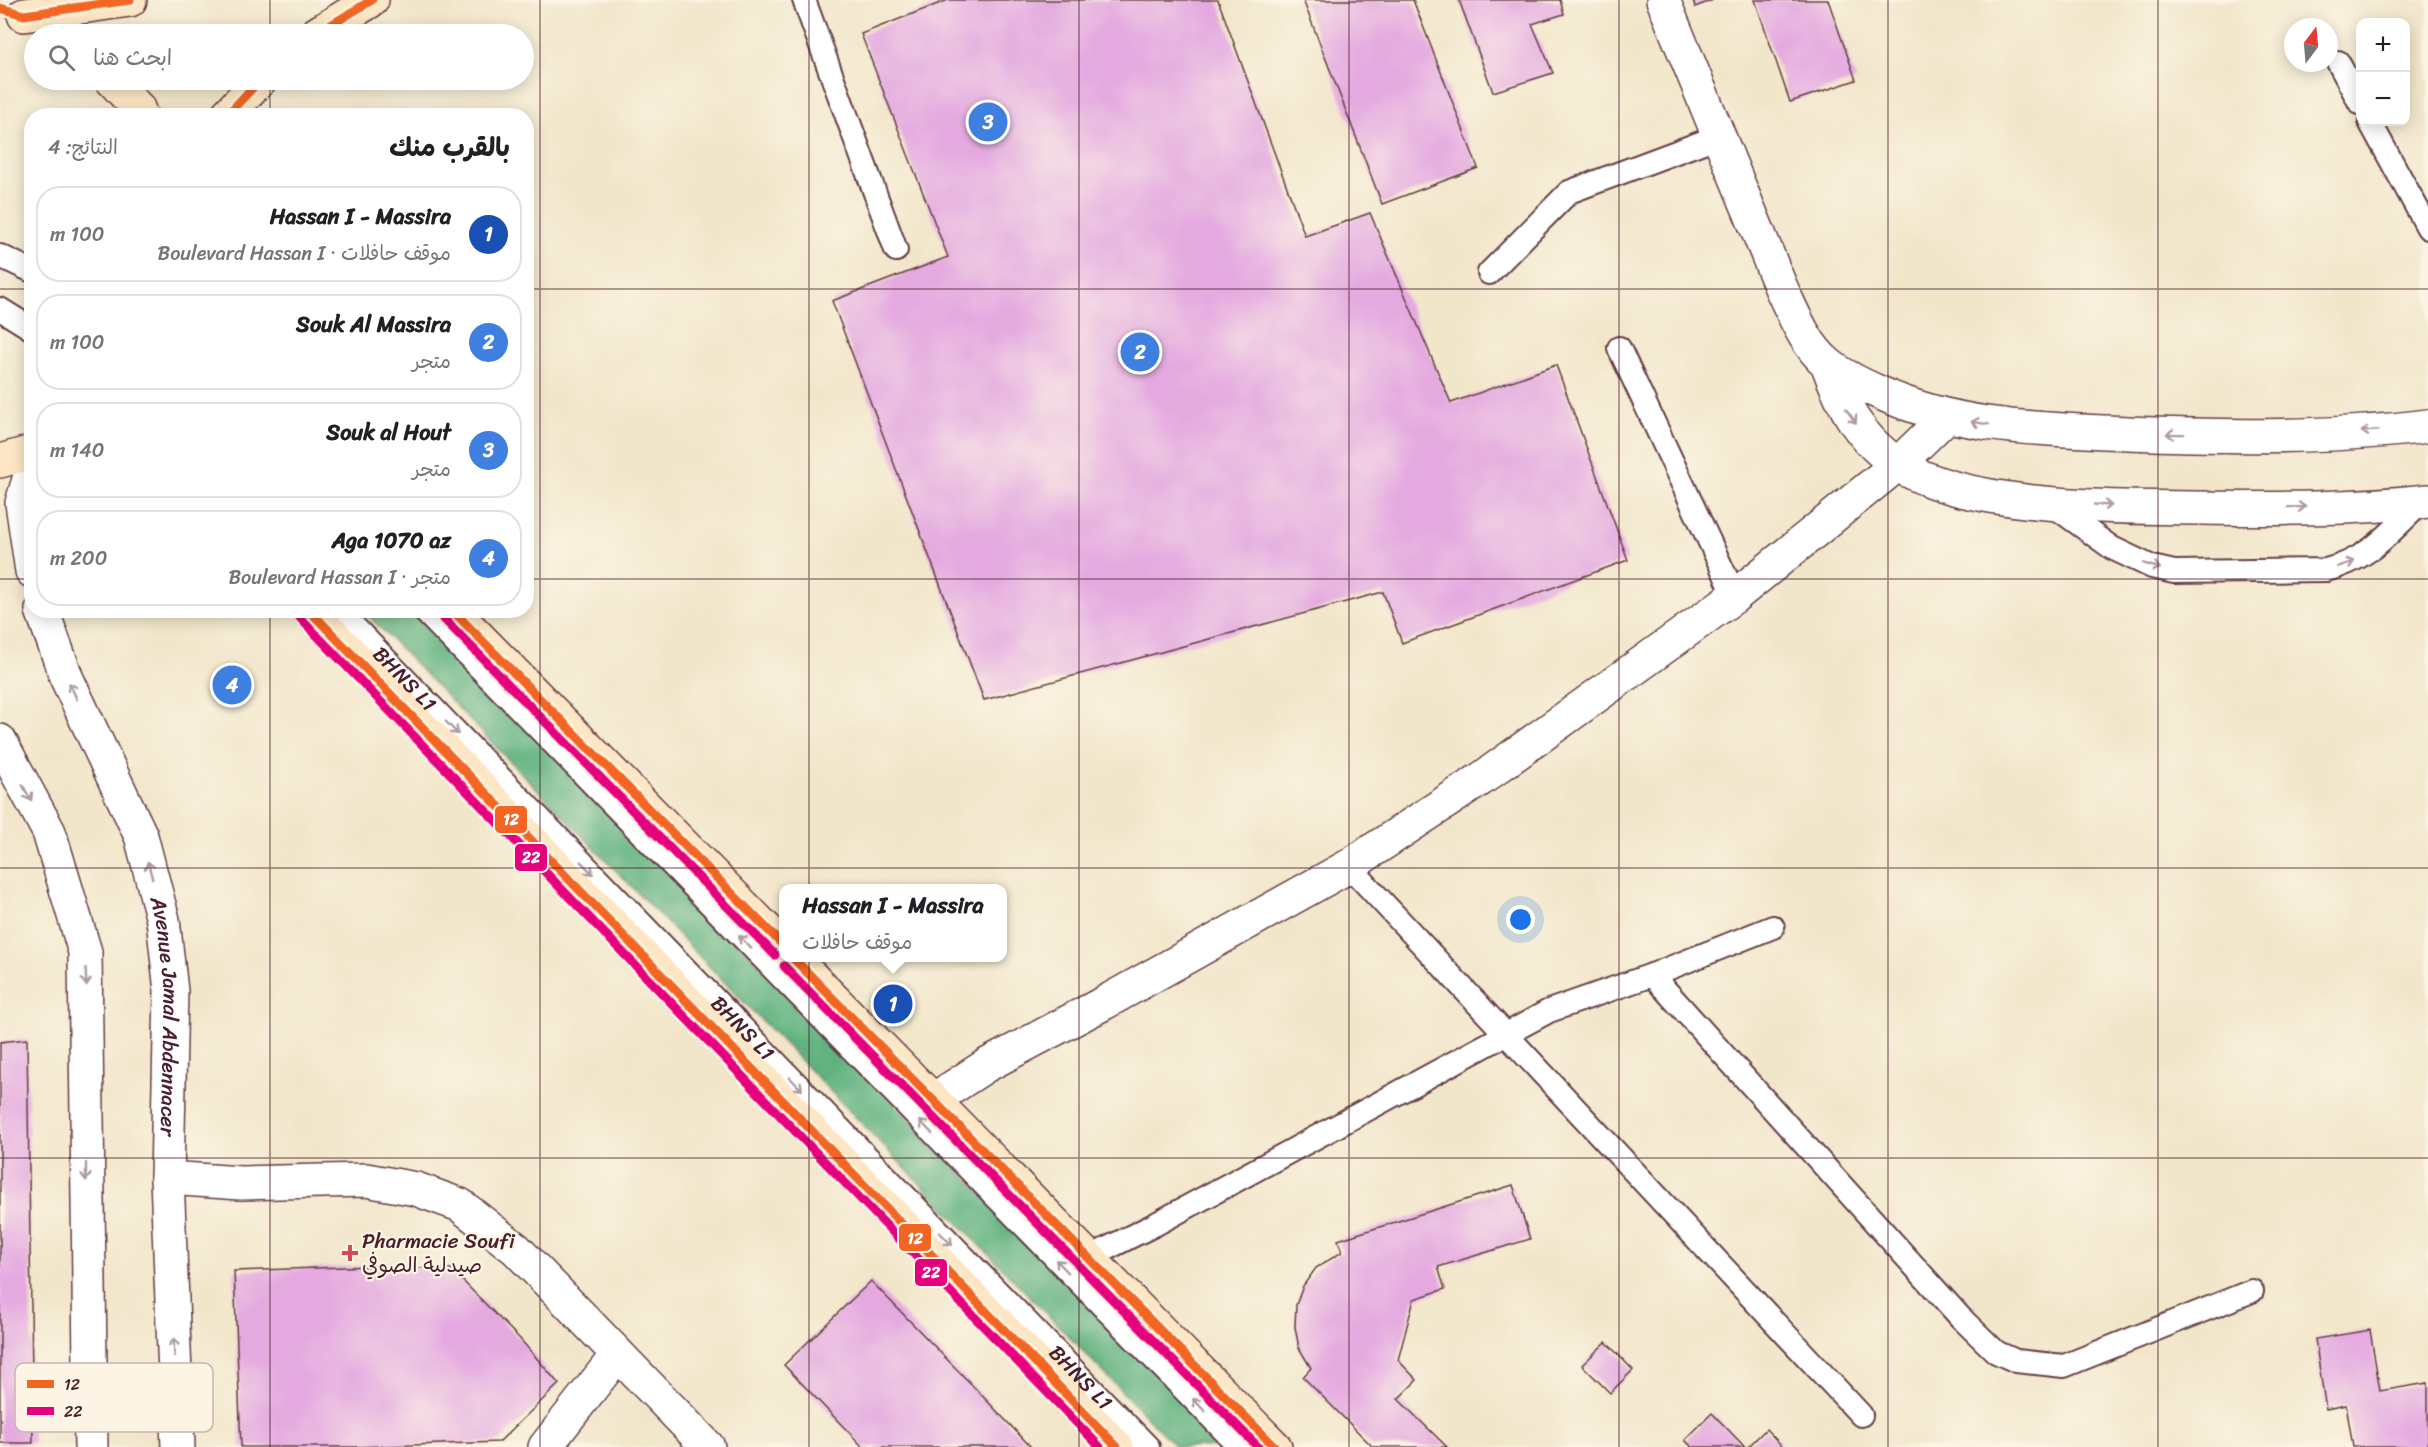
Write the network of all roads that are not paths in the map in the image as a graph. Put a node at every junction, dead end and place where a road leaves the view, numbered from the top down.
1 (130, 0) edge
2 (372, 0) edge
3 (804, 0) edge
4 (1664, 0) edge
5 (12, 12) edge
6 (37, 24) edge
7 (332, 24) edge
8 (2338, 62) dead end
9 (121, 90) edge
10 (251, 90) edge
11 (2356, 94) edge
12 (138, 108) edge
13 (234, 108) edge
14 (2372, 126) edge
15 (1719, 136) junction
16 (2428, 228) edge
17 (896, 250) dead end
18 (0, 256) edge
19 (24, 267) edge
20 (1490, 273) dead end
21 (0, 309) edge
22 (24, 325) edge
23 (1619, 348) dead end
24 (1827, 363) junction
25 (1946, 417) junction
26 (2428, 426) edge
27 (24, 454) edge
28 (0, 461) edge
29 (1898, 464) junction
30 (24, 496) edge
31 (2425, 502) edge
32 (2050, 503) junction
33 (24, 517) edge
34 (1735, 596) junction
35 (45, 618) edge
36 (317, 618) edge
37 (346, 618) edge
38 (431, 618) edge
39 (460, 618) edge
40 (0, 741) edge
41 (1349, 866) junction
42 (1773, 927) dead end
43 (779, 944) edge
44 (798, 962) edge
45 (1652, 975) junction
46 (1506, 1032) junction
47 (933, 1100) junction
48 (167, 1178) junction
49 (1090, 1257) junction
50 (2252, 1291) dead end
51 (618, 1354) junction
52 (91, 1363) edge
53 (175, 1363) edge
54 (1861, 1415) dead end
55 (92, 1432) edge
56 (177, 1432) edge
57 (92, 1447) edge
58 (178, 1447) edge
59 (545, 1447) edge
60 (708, 1447) edge
61 (1117, 1447) edge
62 (1148, 1447) edge
63 (1240, 1447) edge
64 (1275, 1447) edge

1 - 5 main road
2 - 7 main road
3 - 17 lane
4 - 15 street
5 - 6 main road
8 - 11 lane
9 - 12 main road
10 - 13 main road
14 - 16 lane
15 - 20 lane
15 - 24 street
18 - 19 lane
21 - 22 lane
23 - 34 lane
24 - 25 street
24 -> 29 street
26 -> 25 street
25 - 29 street
27 - 28 main road
29 - 32 street
29 - 34 street
30 - 33 street
32 -> 31 street
32 -> 31 lane
34 - 41 street
48 -> 35 street, Avenue Jamal Abdennacer
36 - 61 main road
37 -> 62 lane, BHNS L1
63 -> 38 lane
39 - 43 main road
40 -> 52 street
41 - 46 lane
41 - 47 street
42 - 45 lane
44 - 47 main road
45 - 46 lane
45 - 50 lane
46 - 49 lane
46 - 54 lane
47 - 49 main road
48 - 51 street
53 -> 48 street, Avenue Jamal Abdennacer
49 - 64 main road
51 - 59 street
51 - 60 street
55 -> 57 street
58 -> 56 street, Avenue Jamal Abdennacer

